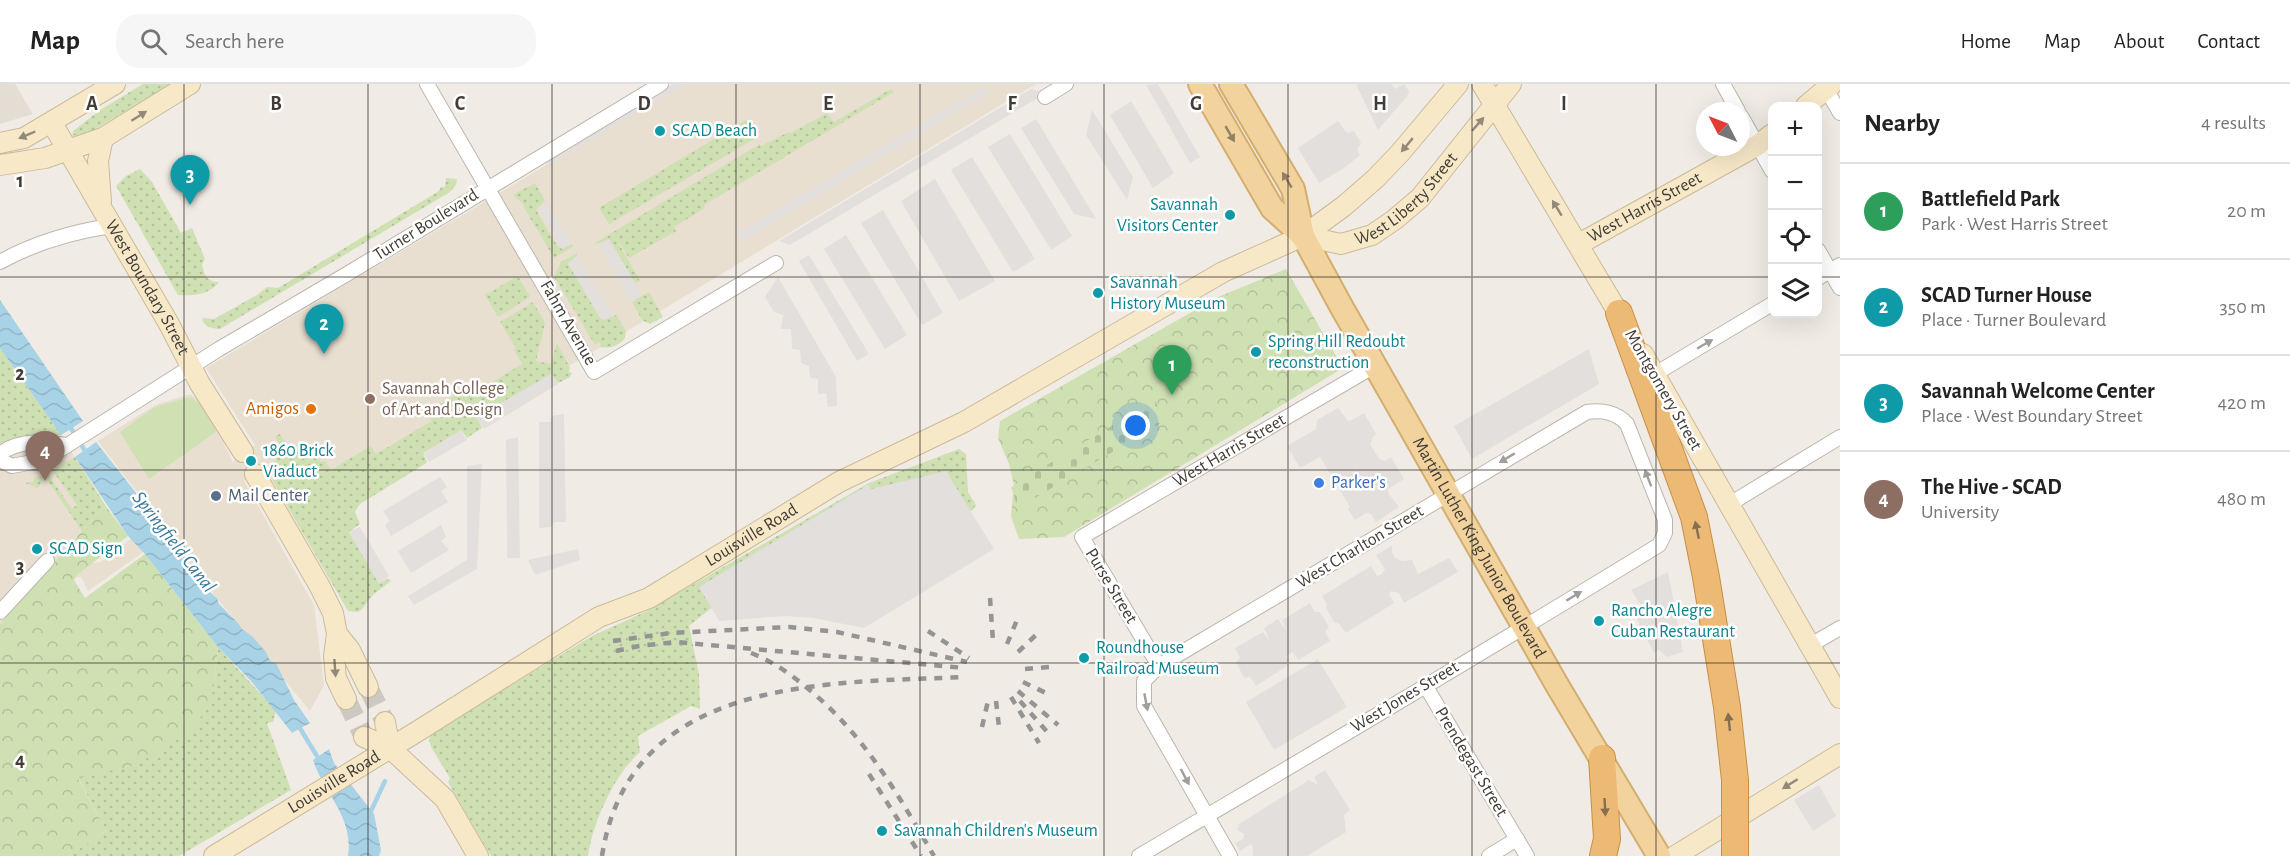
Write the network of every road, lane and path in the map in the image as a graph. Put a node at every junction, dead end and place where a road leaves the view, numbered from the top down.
1 (115, 84) edge
2 (190, 84) edge
3 (428, 84) edge
4 (661, 84) edge
5 (1066, 84) edge
6 (1200, 84) edge
7 (1231, 84) edge
8 (1458, 84) edge
9 (1482, 84) edge
10 (1511, 84) edge
11 (1723, 84) edge
12 (1827, 85) edge
13 (1045, 96) dead end
14 (1733, 102) edge
15 (1810, 102) edge
16 (1495, 104) junction
17 (1840, 113) edge
18 (52, 123) junction
19 (1750, 125) edge
20 (103, 138) junction
21 (1765, 140) edge
22 (0, 143) edge
23 (68, 150) junction
24 (1769, 156) edge
25 (0, 165) edge
26 (488, 187) junction
27 (106, 218) junction
28 (1303, 236) junction
29 (1579, 244) junction
30 (1822, 258) edge
31 (0, 262) edge
32 (776, 263) dead end
33 (1829, 271) edge
34 (1840, 288) edge
35 (1768, 307) edge
36 (1618, 313) junction
37 (1376, 365) junction
38 (190, 367) junction
39 (1655, 374) junction
40 (1840, 437) edge
41 (66, 445) junction
42 (243, 452) dead end
43 (0, 454) edge
44 (0, 460) edge
45 (255, 474) dead end
46 (1449, 494) junction
47 (1728, 505) junction
48 (1665, 533) joint
49 (1082, 537) joint
50 (47, 561) dead end
51 (0, 612) edge
52 (1524, 626) junction
53 (1840, 628) edge
54 (337, 634) junction
55 (1809, 646) junction
56 (1159, 666) junction
57 (1425, 685) junction
58 (368, 687) tunnel mouth
59 (1840, 698) edge
60 (346, 699) tunnel mouth
61 (385, 722) tunnel mouth
62 (364, 737) tunnel mouth
63 (390, 748) junction
64 (1840, 754) edge
65 (1602, 758) junction
66 (1206, 816) junction
67 (1517, 839) junction
68 (214, 856) edge
69 (478, 856) edge
70 (1139, 856) edge
71 (1230, 856) edge
72 (1489, 856) edge
73 (1527, 856) edge
74 (1603, 856) edge
75 (1659, 856) edge
76 (1675, 856) edge
77 (1735, 856) edge

1 - 18 main road
20 -> 2 main road
3 - 26 street
4 - 26 street, Turner Boulevard
5 - 13 street
6 -> 28 main road, Martin Luther King Junior Boulevard
28 -> 7 main road, Martin Luther King Junior Boulevard
8 -> 28 main road, West Liberty Street
9 - 16 main road, Montgomery Street
10 - 16 main road, West Liberty Street
11 - 14 street
12 - 15 main road
12 - 17 street
28 -> 16 main road, West Liberty Street
29 -> 16 main road, Montgomery Street
18 -> 22 main road
18 - 23 main road, West Boundary Street
19 - 21 street
20 - 23 main road
20 - 27 main road
21 - 24 street
21 - 29 main road, West Harris Street
23 - 25 main road
23 - 27 main road, West Boundary Street
26 - 32 street, Fahm Avenue
26 - 38 street, Turner Boulevard
27 - 31 street
27 - 38 main road, West Boundary Street
28 - 37 main road, Martin Luther King Junior Boulevard
28 - 63 main road, Louisville Road
29 - 36 main road, Montgomery Street
30 - 33 street
33 - 34 street
39 -> 35 street
36 - 39 main road, Montgomery Street
77 -> 36 highway, bridge
37 - 46 main road, Martin Luther King Junior Boulevard
37 - 49 street, West Harris Street
38 - 41 street, Turner Boulevard
38 - 42 main road, West Boundary Street
39 - 47 main road, Montgomery Street
40 - 47 street
41 - 43 street
41 - 44 street, Turner Boulevard
45 - 54 main road
48 -> 46 street, West Charlton Street
46 - 52 main road, Martin Luther King Junior Boulevard
46 - 56 street, West Charlton Street
47 - 55 main road, Montgomery Street
52 -> 48 street, West Jones Street
49 - 56 street, Purse Street
50 - 51 street
52 - 57 street, West Jones Street
52 - 65 main road, Martin Luther King Junior Boulevard
53 - 55 street
54 - 58 main road
54 -> 60 main road
55 - 59 main road, Montgomery Street
56 -> 66 street, West Charlton Street
57 - 66 street, West Jones Street
57 - 67 street, Prendegast Street
61 - 63 main road
62 - 63 main road
63 - 68 main road, Louisville Road
63 - 69 main road
64 -> 76 main road
65 -> 74 highway
65 - 75 main road, Martin Luther King Junior Boulevard
66 - 70 street, West Jones Street
66 - 71 street
67 - 72 street
67 - 73 street, Prendegast Street

